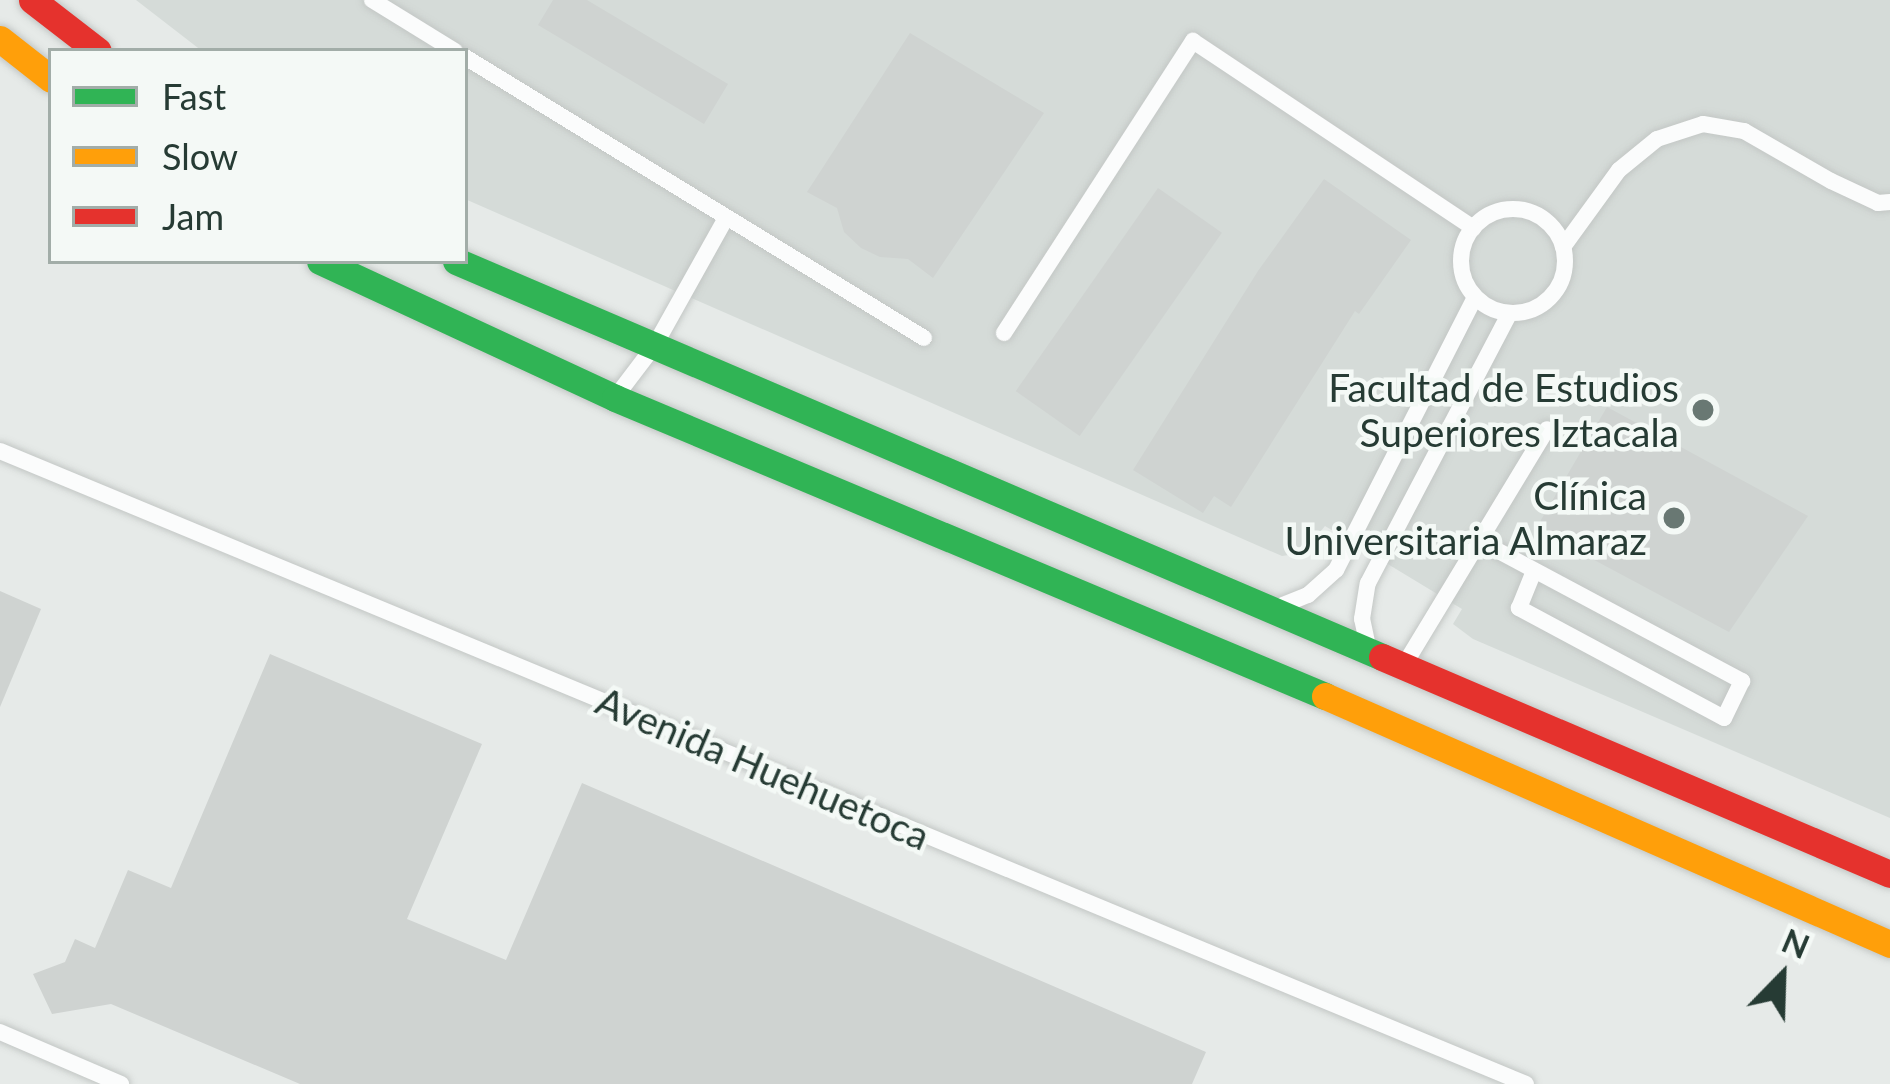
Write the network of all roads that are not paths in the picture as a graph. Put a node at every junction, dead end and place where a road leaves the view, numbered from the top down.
1 (32, 0) edge
2 (372, 0) edge
3 (0, 39) edge
4 (94, 48) edge
5 (450, 48) edge
6 (468, 59) edge
7 (48, 77) edge
8 (1890, 202) edge
9 (727, 218) junction
10 (1473, 228) junction
11 (1563, 247) junction
12 (326, 264) edge
13 (463, 264) edge
14 (1475, 297) junction
15 (1509, 314) junction
16 (1004, 333) dead end
17 (924, 338) dead end
18 (655, 346) junction
19 (615, 398) junction
20 (1547, 429) dead end
21 (0, 451) edge
22 (1360, 523) junction
23 (1392, 537) junction
24 (1476, 539) junction
25 (1534, 571) junction
26 (1270, 609) junction
27 (1371, 654) junction
28 (1402, 668) junction
29 (1448, 718) junction
30 (1890, 874) edge
31 (1890, 944) edge
32 (0, 1032) edge
33 (121, 1084) edge
34 (1526, 1084) edge

1 - 4 main road
2 - 5 lane
3 - 7 main road
6 - 9 lane
8 - 11 lane
9 - 17 lane
9 - 18 lane
10 - 11 lane
10 - 14 lane
10 - 16 lane
11 - 15 lane
12 - 19 main road
13 - 18 main road
14 - 15 lane
14 - 22 lane
15 - 23 lane
18 - 19 lane
18 - 26 main road
19 - 29 main road
20 - 24 lane
21 - 34 lane, Avenida Huehuetoca
22 - 23 lane
22 - 26 lane
23 - 27 lane
24 - 25 lane
24 - 28 lane
25 - 25 lane
26 - 27 main road
27 - 28 main road
28 - 29 main road
29 - 30 main road
29 - 31 main road
32 - 33 lane

